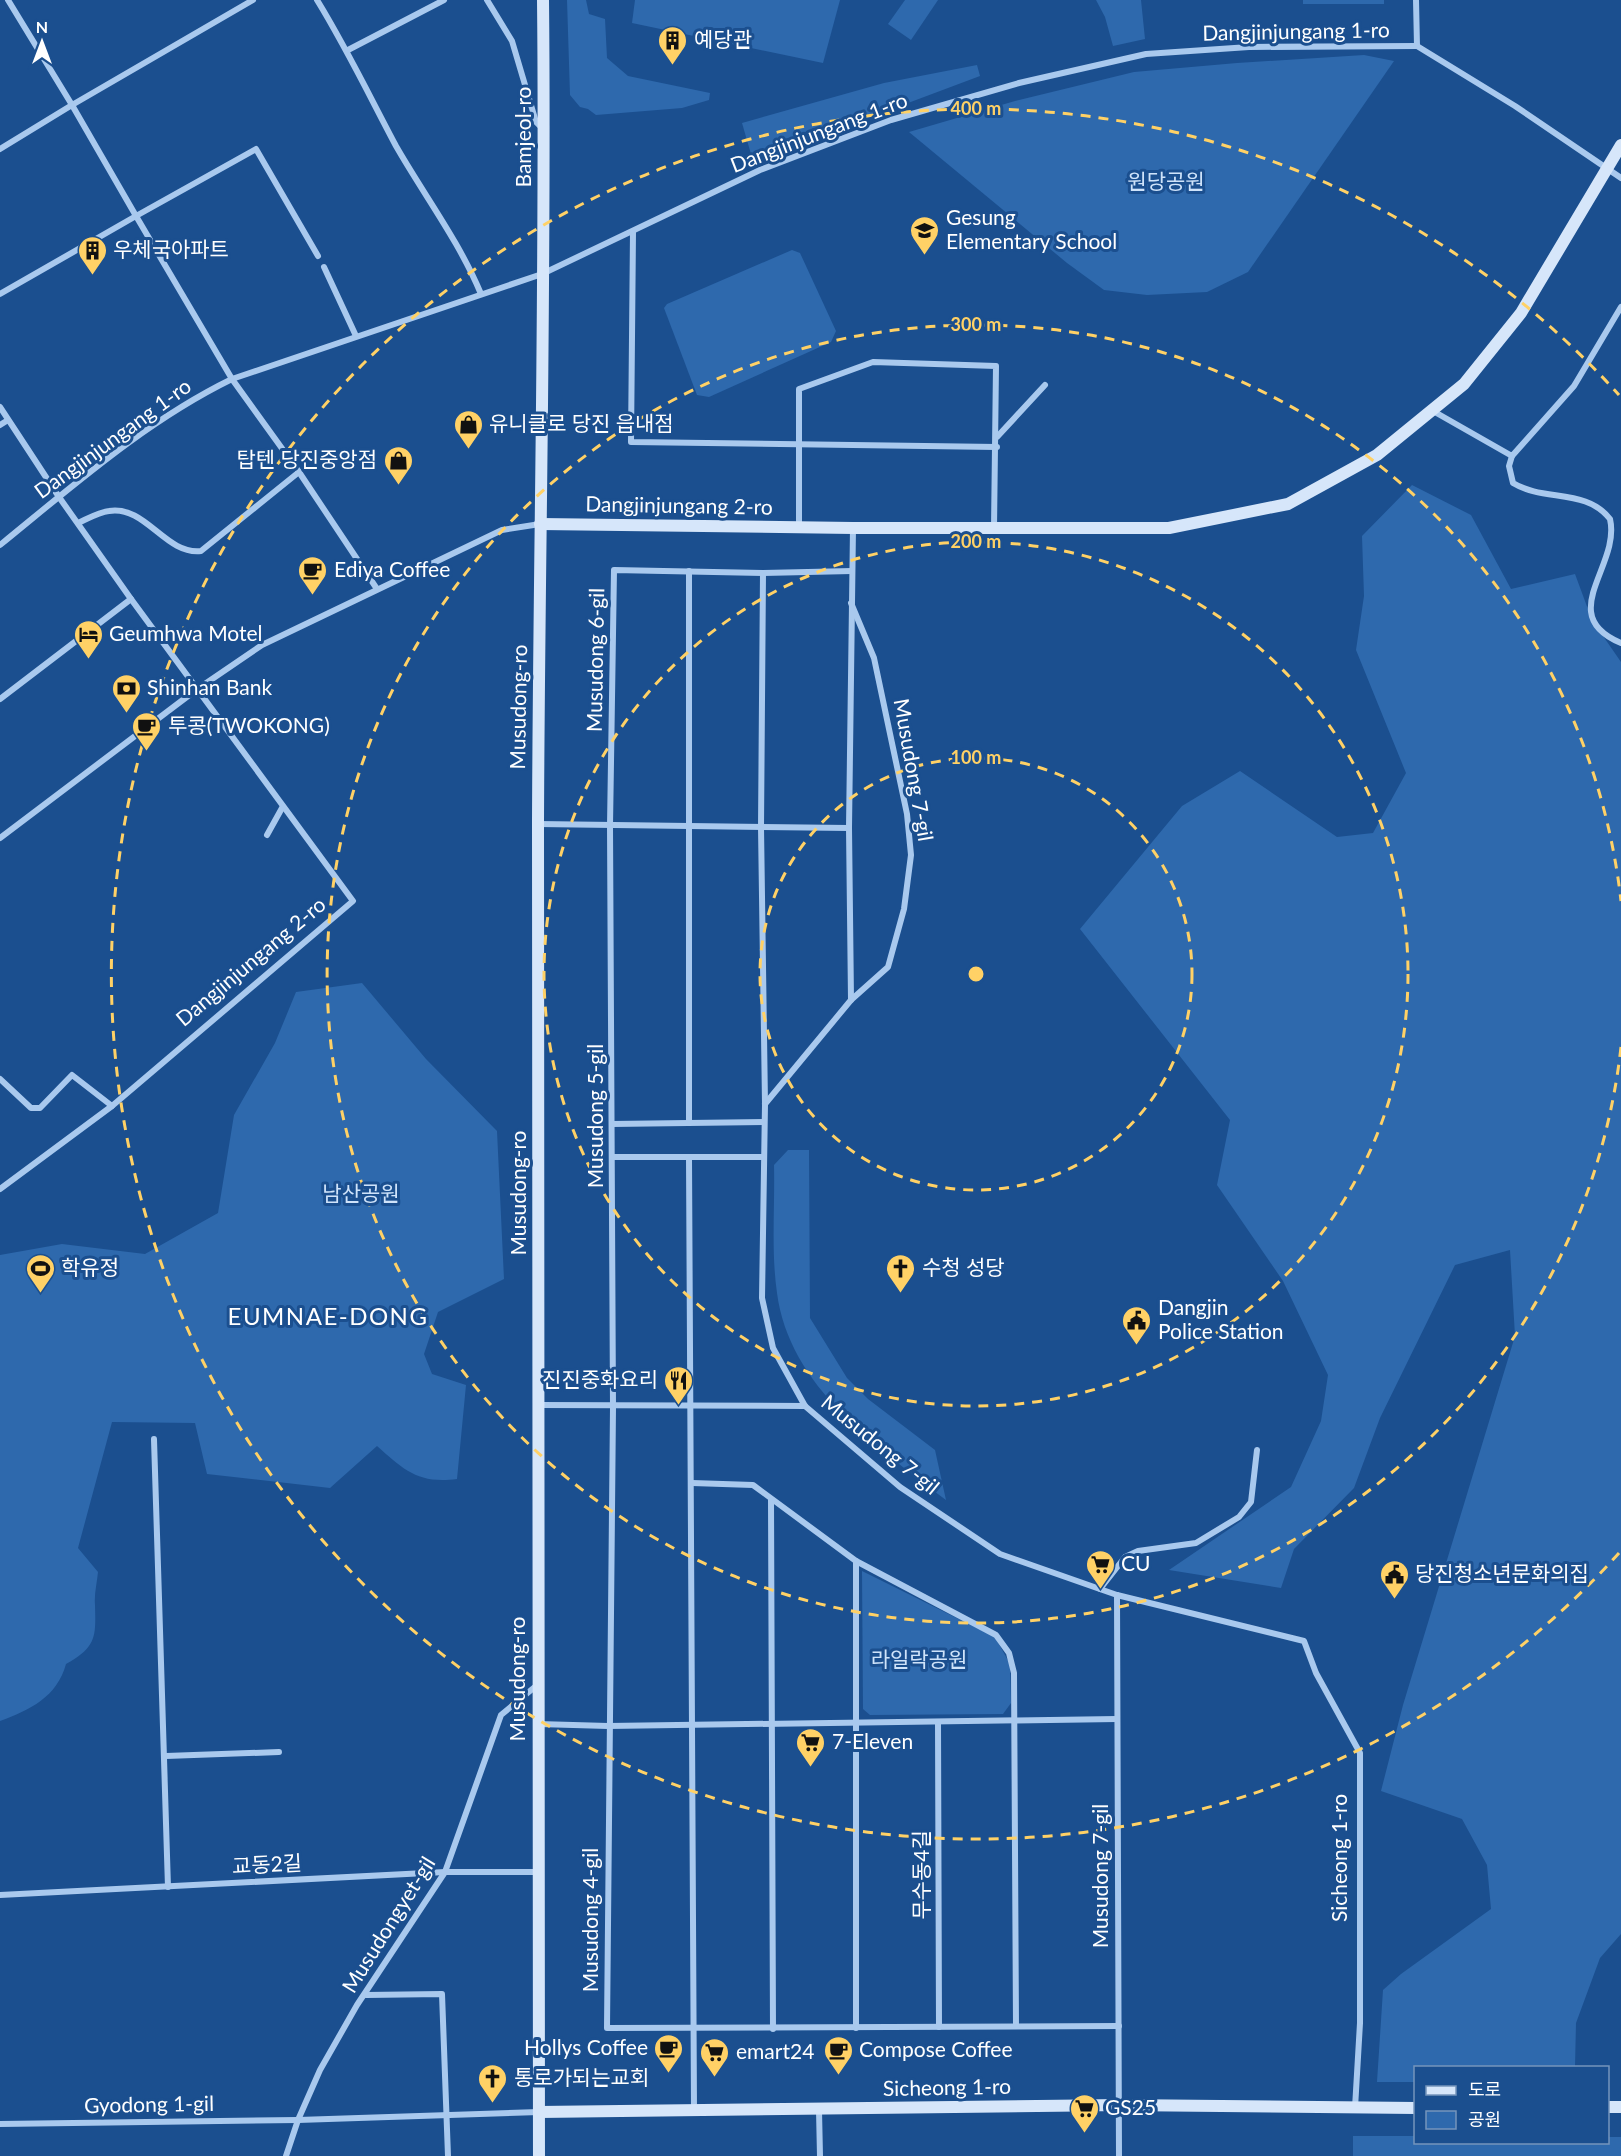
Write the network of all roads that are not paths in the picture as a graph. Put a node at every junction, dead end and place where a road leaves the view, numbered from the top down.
1 (8, 0) edge
2 (253, 0) edge
3 (317, 0) edge
4 (444, 0) edge
5 (487, 0) edge
6 (543, 0) edge
7 (1416, 0) edge
8 (1417, 46) junction
9 (348, 50) junction
10 (72, 105) junction
11 (544, 130) junction
12 (1621, 145) edge
13 (0, 149) edge
14 (1606, 169) junction
15 (1621, 178) edge
16 (136, 216) junction
17 (633, 232) junction
18 (318, 256) dead end
19 (324, 267) dead end
20 (542, 274) junction
21 (0, 294) edge
22 (481, 294) junction
23 (1621, 307) edge
24 (356, 336) junction
25 (232, 379) junction
26 (1045, 385) dead end
27 (0, 407) edge
28 (1433, 411) junction
29 (8, 420) junction
30 (0, 425) edge
31 (997, 438) junction
32 (799, 444) junction
33 (997, 447) junction
34 (1512, 456) junction
35 (299, 472) junction
36 (59, 497) junction
37 (78, 523) junction
38 (540, 524) junction
39 (799, 527) junction
40 (853, 528) junction
41 (994, 528) junction
42 (1619, 544) dead end
43 (0, 545) edge
44 (689, 571) junction
45 (852, 571) junction
46 (763, 573) junction
47 (377, 589) junction
48 (1602, 589) dead end
49 (131, 598) junction
50 (851, 603) junction
51 (1621, 643) edge
52 (196, 690) junction
53 (0, 699) edge
54 (282, 808) junction
55 (538, 824) junction
56 (610, 826) junction
57 (688, 827) junction
58 (761, 827) junction
59 (849, 828) junction
60 (267, 835) dead end
61 (0, 838) edge
62 (851, 1000) junction
63 (0, 1079) edge
64 (765, 1104) junction
65 (112, 1106) junction
66 (764, 1122) junction
67 (689, 1123) junction
68 (612, 1124) junction
69 (612, 1157) junction
70 (763, 1157) junction
71 (689, 1158) junction
72 (0, 1189) edge
73 (538, 1405) junction
74 (805, 1406) junction
75 (613, 1407) junction
76 (691, 1407) junction
77 (154, 1439) dead end
78 (1257, 1450) dead end
79 (692, 1483) junction
80 (771, 1500) junction
81 (856, 1561) junction
82 (1100, 1589) junction
83 (1117, 1595) junction
84 (537, 1686) junction
85 (1117, 1719) junction
86 (1014, 1720) junction
87 (938, 1722) junction
88 (855, 1723) junction
89 (538, 1724) junction
90 (772, 1724) junction
91 (690, 1725) junction
92 (608, 1726) junction
93 (279, 1752) dead end
94 (1359, 1753) joint
95 (166, 1756) junction
96 (445, 1872) junction
97 (537, 1872) junction
98 (168, 1887) junction
99 (0, 1895) edge
100 (366, 1995) junction
101 (1016, 2026) junction
102 (1119, 2026) junction
103 (939, 2027) junction
104 (856, 2028) junction
105 (694, 2029) junction
106 (773, 2029) junction
107 (1120, 2105) junction
108 (1355, 2108) junction
109 (1414, 2108) edge
110 (819, 2110) junction
111 (694, 2111) junction
112 (539, 2112) junction
113 (447, 2116) junction
114 (298, 2120) junction
115 (0, 2124) edge
116 (286, 2156) edge
117 (448, 2156) edge
118 (539, 2156) edge
119 (820, 2156) edge
120 (1119, 2156) edge

1 - 10 street
2 - 10 street
3 - 9 street
4 - 9 street
5 - 11 street
6 - 11 street, Bamjeol-ro
7 - 8 street
8 - 14 street
8 - 17 street, Dangjinjungang 1-ro
9 - 22 street
10 - 13 street
10 - 16 street
11 - 20 street, Bamjeol-ro
12 - 14 street, Dangjinjungang 2-ro
14 - 15 street
14 - 28 street, Dangjinjungang 2-ro
16 - 18 street
16 - 21 street
16 - 25 street
17 - 20 street, Dangjinjungang 1-ro
17 - 32 street
19 - 24 street
20 - 22 street, Dangjinjungang 1-ro
20 - 38 street, Musudong-ro
22 - 24 street, Dangjinjungang 1-ro
23 - 34 street
24 - 25 street, Dangjinjungang 1-ro
25 - 35 street
25 - 36 street, Dangjinjungang 1-ro
26 - 31 street
27 - 29 street, Dangjinjungang 2-ro
28 - 34 street
28 - 41 street, Dangjinjungang 2-ro
29 - 30 street
29 - 36 street, Dangjinjungang 2-ro
31 - 32 street
31 - 33 street
32 - 33 street
32 - 39 street
33 - 41 street
34 - 42 street
35 - 37 street
35 - 47 street
36 - 37 street, Dangjinjungang 2-ro
36 - 43 street, Dangjinjungang 1-ro
37 - 49 street, Dangjinjungang 2-ro
38 - 39 street, Dangjinjungang 2-ro
38 - 47 street, Dangjinjungang 2-ro
38 - 55 street, Musudong-ro
39 - 40 street, Dangjinjungang 2-ro
40 - 41 street, Dangjinjungang 2-ro
40 - 45 street, Musudong 7-gil
44 - 46 street, Musudong 6-gil
44 - 56 street, Musudong 6-gil
44 - 57 street
45 - 46 street, Musudong 6-gil
45 - 50 street, Musudong 7-gil
46 - 58 street
47 - 52 street, Dangjinjungang 2-ro
48 - 51 street
49 - 52 street, Dangjinjungang 2-ro
49 - 53 street
50 - 59 street, Musudong 7-gil
50 - 62 street, Musudong 7-gil
52 - 54 street, Dangjinjungang 2-ro
52 - 61 street, Dangjinjungang 2-ro
54 - 60 street
54 - 65 street, Dangjinjungang 2-ro
55 - 56 street
55 - 73 street, Musudong-ro
56 - 57 street
56 - 68 street, Musudong 5-gil
57 - 58 street
57 - 67 street
58 - 59 street
58 - 64 street, Musudong 7-gil
59 - 62 street, Musudong 7-gil
62 - 64 street, Musudong 7-gil
63 - 65 street
64 - 66 street, Musudong 7-gil
65 - 72 street, Dangjinjungang 2-ro
66 - 67 street
66 - 70 street, Musudong 7-gil
67 - 68 street
68 - 69 street, Musudong 5-gil
69 - 71 street
69 - 75 street, Musudong 5-gil
70 - 71 street
70 - 74 street, Musudong 7-gil
71 - 76 street
73 - 75 street
73 - 84 street, Musudong-ro
74 - 76 street
74 - 82 street, Musudong 7-gil
75 - 76 street
75 - 92 street, Musudong 4-gil
76 - 79 street
77 - 95 street
78 - 82 street
79 - 80 street
79 - 91 street
80 - 81 street
80 - 90 street
81 - 86 street
81 - 88 street
82 - 83 street, Musudong 7-gil
83 - 85 street, Musudong 7-gil
83 - 94 street, Musudong 7-gil
84 - 89 street, Musudong-ro
84 - 96 street, Musudongyet-gil
85 - 86 street
85 - 102 street, Musudong 7-gil
86 - 87 street
86 - 101 street
87 - 88 street
87 - 103 street, 무수동4길
88 - 90 street
88 - 104 street
89 - 92 street
89 - 97 street, Musudong-ro
90 - 91 street
90 - 106 street
91 - 92 street
91 - 105 street
92 - 105 street, Musudong 4-gil
93 - 95 street
94 - 108 street, Sicheong 1-ro
95 - 98 street
96 - 97 street, 교동2길
96 - 98 street, 교동2길
96 - 100 street, Musudongyet-gil
97 - 112 street, Musudong-ro
98 - 99 street, 교동2길
100 - 113 street
100 - 114 street, Musudongyet-gil
101 - 102 street, Musudong 4-gil
101 - 103 street, Musudong 4-gil
102 - 107 street, Musudong 7-gil
103 - 104 street, Musudong 4-gil
104 - 106 street, Musudong 4-gil
105 - 106 street, Musudong 4-gil
105 - 111 street
107 - 108 street, Sicheong 1-ro
107 - 110 street, Sicheong 1-ro
107 - 120 street, Musudong 7-gil
108 - 109 street, Sicheong 1-ro
110 - 111 street, Sicheong 1-ro
110 - 119 street
111 - 112 street, Sicheong 1-ro
112 - 113 street
112 - 118 street, Musudong-ro
113 - 114 street
113 - 117 street
114 - 115 street, Gyodong 1-gil
114 - 116 street, Musudongyet-gil

